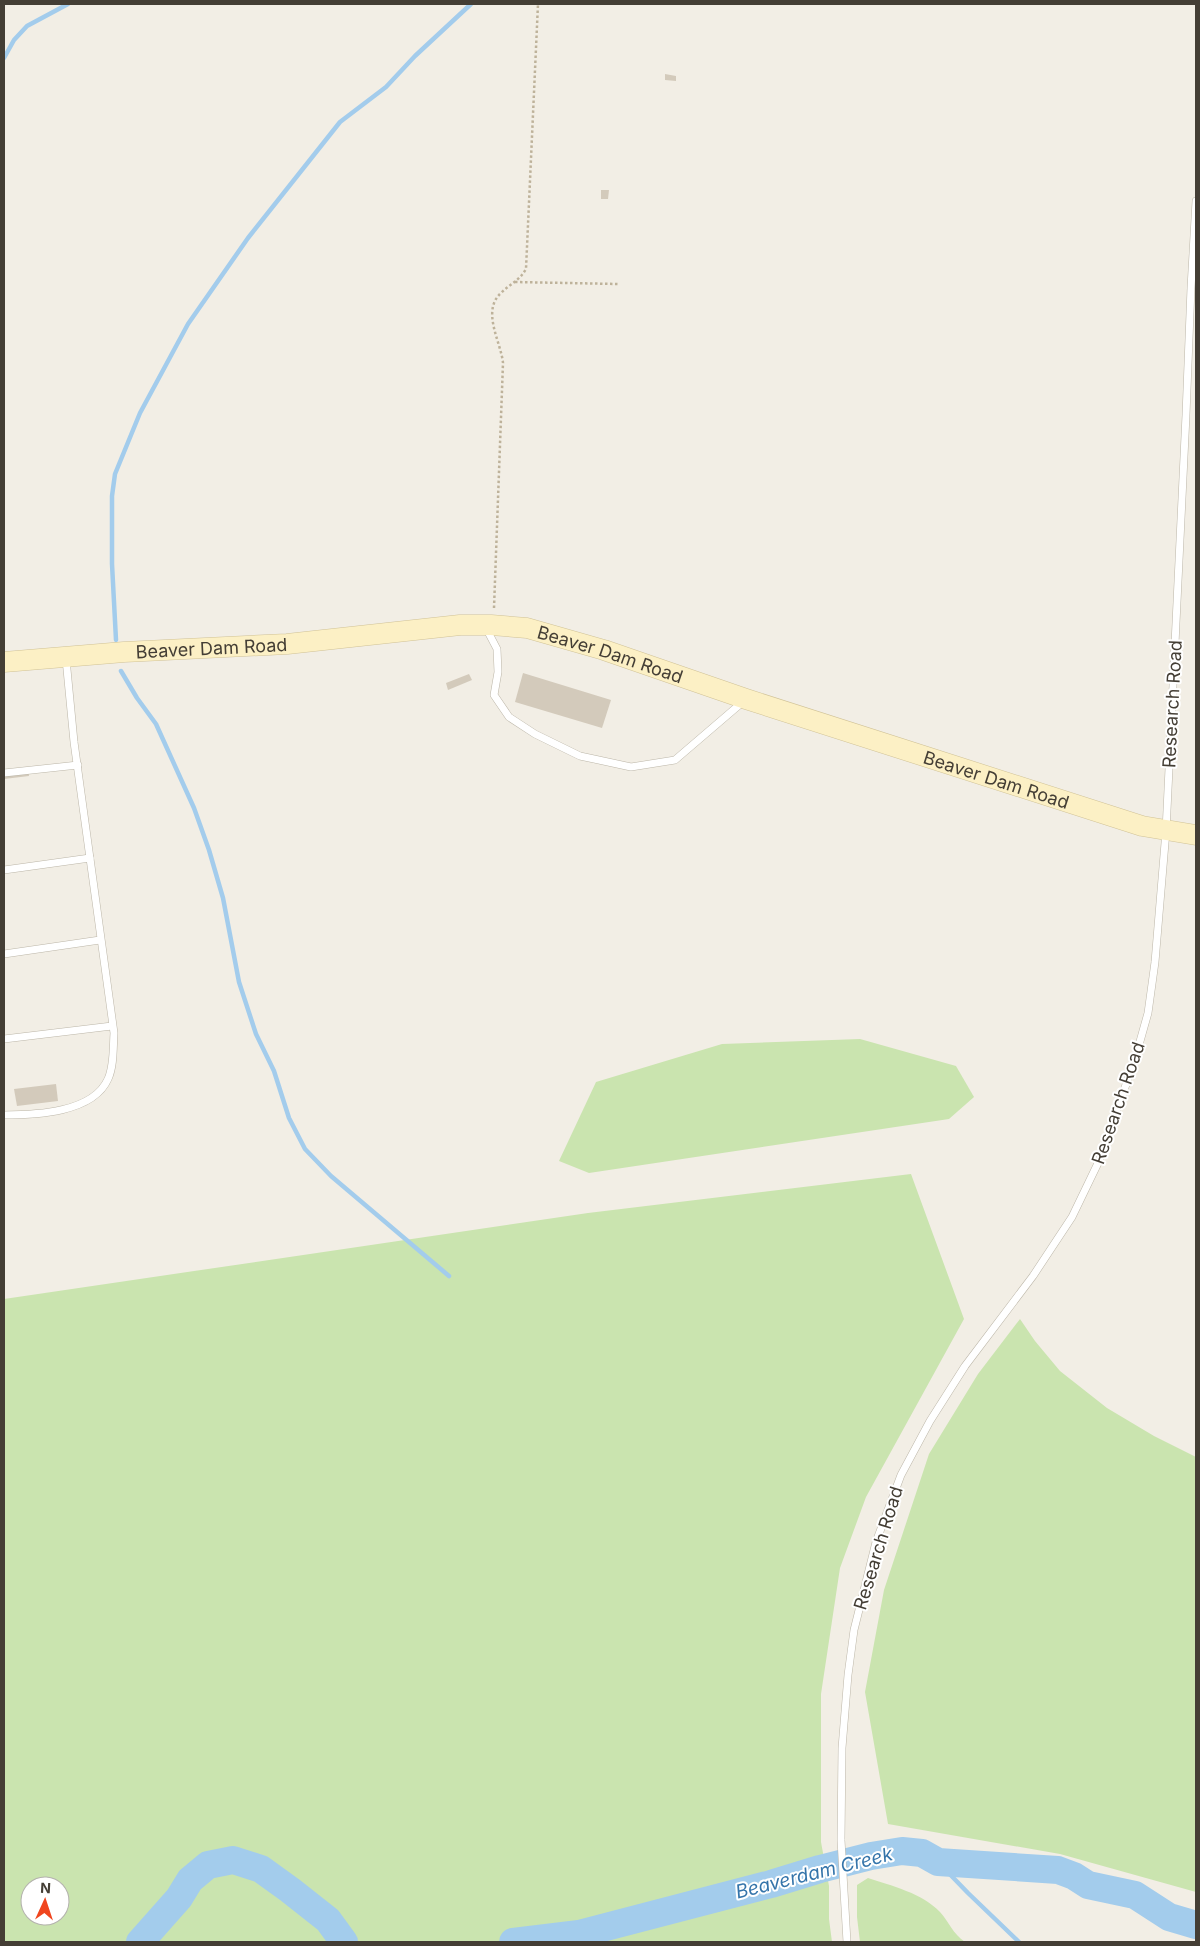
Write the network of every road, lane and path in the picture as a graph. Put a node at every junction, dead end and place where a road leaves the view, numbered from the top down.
1 (538, 4) edge
2 (1196, 201) edge
3 (514, 282) junction
4 (618, 284) dead end
5 (489, 625) junction
6 (66, 657) junction
7 (4, 662) edge
8 (746, 699) junction
9 (78, 765) junction
10 (4, 773) edge
11 (1166, 831) junction
12 (1196, 835) edge
13 (90, 858) junction
14 (4, 870) edge
15 (100, 940) junction
16 (4, 954) edge
17 (112, 1026) junction
18 (4, 1039) edge
19 (4, 1115) edge
20 (847, 1942) edge

1 - 3 path
2 - 11 lane, Research Road
3 - 4 path
3 - 5 path
5 - 6 street, Beaver Dam Road
5 - 8 street, Beaver Dam Road
5 - 8 lane
6 - 7 street, Beaver Dam Road
6 - 9 lane
8 - 11 street, Beaver Dam Road
9 - 10 lane
9 - 13 lane
11 - 12 street, Beaver Dam Road
11 - 20 lane, Research Road
13 - 14 lane
13 - 15 lane
15 - 16 lane
15 - 17 lane
17 - 18 lane
17 - 19 lane

